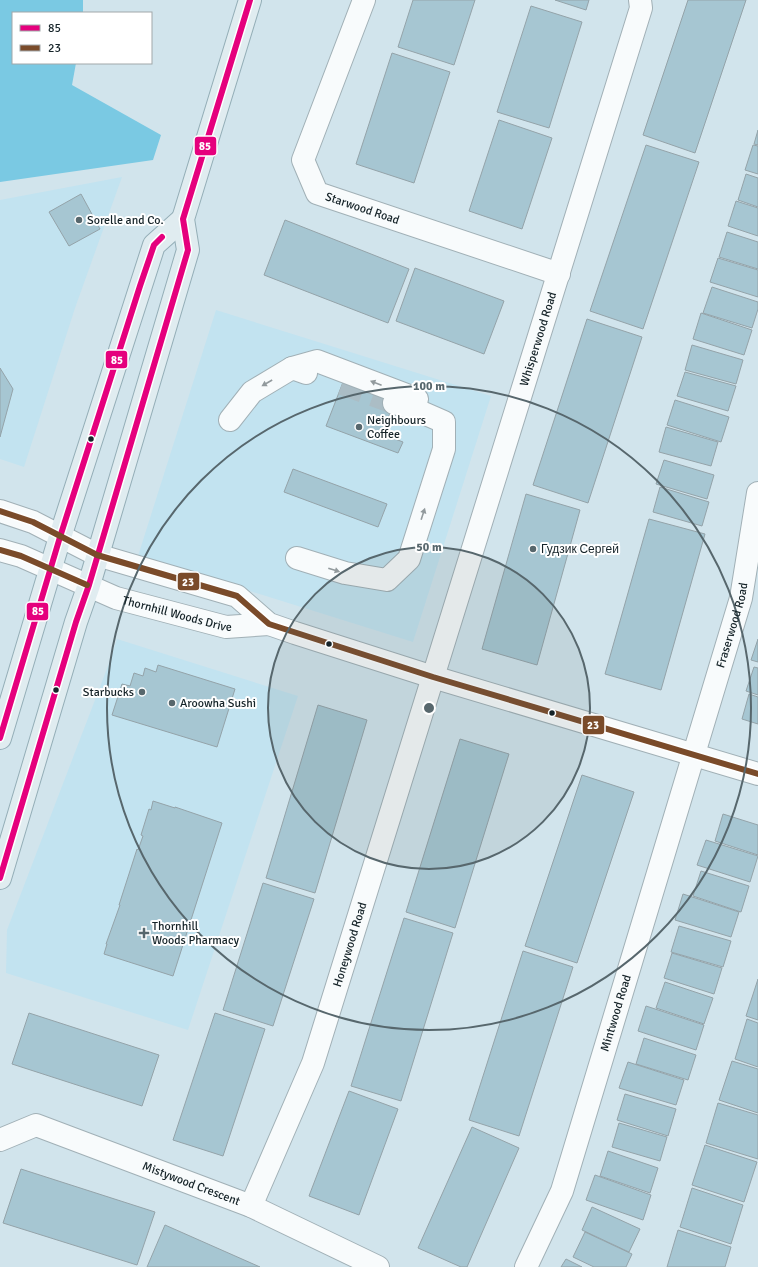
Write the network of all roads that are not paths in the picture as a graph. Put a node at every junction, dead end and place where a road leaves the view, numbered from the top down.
1 (250, 0) edge
2 (364, 0) edge
3 (640, 0) edge
4 (183, 219) junction
5 (559, 274) junction
6 (292, 368) junction
7 (342, 384) tunnel mouth
8 (394, 403) tunnel mouth
9 (230, 420) dead end
10 (444, 422) junction
11 (758, 493) edge
12 (0, 511) edge
13 (60, 537) junction
14 (0, 550) edge
15 (97, 555) junction
16 (298, 558) dead end
17 (51, 570) junction
18 (89, 585) junction
19 (269, 624) junction
20 (433, 678) junction
21 (0, 738) edge
22 (694, 754) junction
23 (758, 774) edge
24 (0, 878) edge
25 (0, 1140) edge
26 (251, 1206) junction
27 (378, 1267) edge
28 (526, 1267) edge

1 - 4 main road
2 - 5 street, Starwood Road
3 - 5 street, Whisperwood Road
4 - 13 main road
4 - 15 main road
5 - 20 street, Whisperwood Road
6 - 7 street
6 -> 9 street
10 -> 6 street
8 - 10 street
16 -> 10 street
11 - 22 street, Fraserwood Road
12 - 13 street, Thornhill Woods Drive
13 - 15 street, Thornhill Woods Drive
13 - 17 main road
14 - 17 street, Thornhill Woods Drive
15 - 18 main road
15 - 19 street, Thornhill Woods Drive
17 - 18 street, Thornhill Woods Drive
17 - 21 main road
18 - 19 street, Thornhill Woods Drive
18 - 24 main road
19 - 20 street, Thornhill Woods Drive
20 - 22 street, Thornhill Woods Drive
20 - 26 street, Honeywood Road
22 - 23 street, Thornhill Woods Drive
22 - 28 street, Mintwood Road
25 - 26 street, Mistywood Crescent
26 - 27 street, Mistywood Crescent

